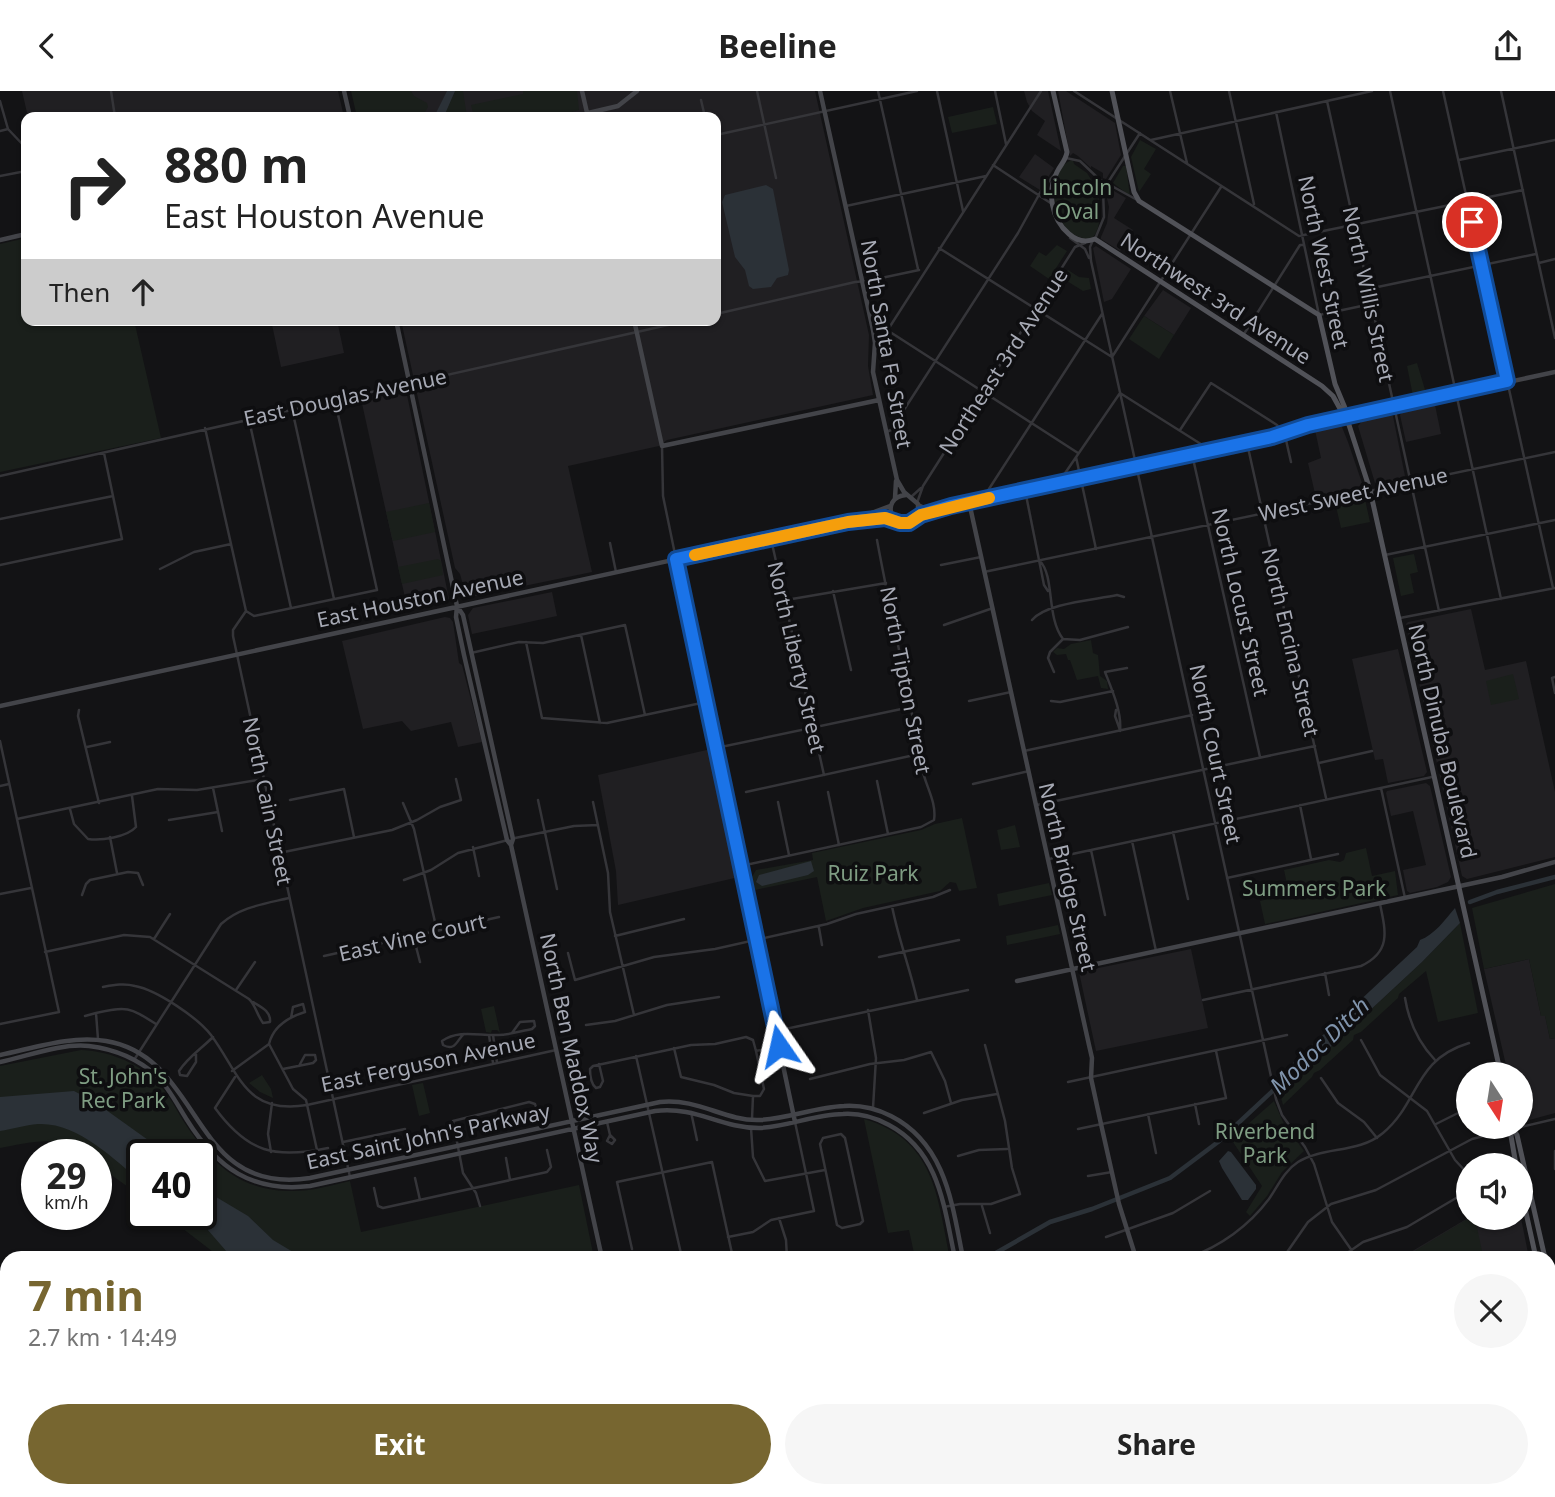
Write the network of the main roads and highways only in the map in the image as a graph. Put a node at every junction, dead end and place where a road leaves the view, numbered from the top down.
1 (345, 91) edge
2 (582, 91) edge
3 (637, 91) edge
4 (820, 91) edge
5 (1053, 91) edge
6 (1112, 91) edge
7 (349, 112) edge
8 (587, 112) edge
9 (598, 112) edge
10 (21, 235) edge
11 (0, 240) edge
12 (397, 326) edge
13 (635, 326) edge
14 (1555, 372) edge
15 (1335, 384) junction
16 (1327, 389) junction
17 (878, 400) junction
18 (1345, 417) junction
19 (897, 480) junction
20 (909, 496) junction
21 (895, 498) junction
22 (969, 502) junction
23 (918, 504) junction
24 (890, 506) junction
25 (951, 506) junction
26 (916, 517) junction
27 (895, 520) junction
28 (848, 522) junction
29 (676, 559) junction
30 (457, 606) junction
31 (0, 706) edge
32 (511, 845) junction
33 (1555, 863) edge
34 (1459, 885) junction
35 (1073, 969) junction
36 (1017, 981) dead end
37 (0, 1055) edge
38 (0, 1062) edge
39 (1498, 1062) edge
40 (794, 1114) junction
41 (572, 1122) junction
42 (796, 1122) junction
43 (573, 1129) junction
44 (1518, 1139) edge
45 (1530, 1230) edge
46 (600, 1251) edge
47 (953, 1251) edge
48 (962, 1251) edge
49 (1134, 1251) edge
50 (1534, 1251) edge
51 (1543, 1251) edge

1 - 7 main road
2 - 8 main road
3 - 9 main road
4 - 17 main road, North Santa Fe Street
5 - 16 main road, Northwest 3rd Avenue
6 - 15 main road, North West Street
10 - 11 main road
12 - 30 main road, North Ben Maddox Way
13 - 17 main road
14 - 18 main road
15 - 16 main road
15 - 18 main road, North West Street
16 - 18 main road, Northwest 3rd Avenue
17 - 19 main road, North Santa Fe Street
18 - 22 main road
18 - 34 main road, North Dinuba Boulevard
19 - 20 main road, North Santa Fe Street
19 - 21 main road, North Santa Fe Street
20 - 21 main road
20 - 23 main road
21 - 24 main road
22 - 25 main road
22 - 35 main road, North Bridge Street
23 - 25 main road
23 - 26 main road
24 - 27 main road
24 - 28 main road, East Houston Avenue
25 - 26 main road
26 - 27 main road
27 - 28 main road, East Houston Avenue
28 - 29 main road, East Houston Avenue
29 - 30 main road, East Houston Avenue
29 - 40 main road
30 - 31 main road, East Houston Avenue
30 - 32 main road, North Ben Maddox Way
30 - 32 main road, North Ben Maddox Way
32 - 41 main road, North Ben Maddox Way
33 - 34 main road
34 - 35 main road
34 - 39 main road, North Dinuba Boulevard
35 - 36 main road
35 - 49 main road, North Bridge Street
37 - 41 main road, East Saint John's Parkway
38 - 43 main road, East Saint John's Parkway
40 - 41 main road, East Saint John's Parkway
40 - 42 main road
40 - 48 main road, East Saint John's Parkway
41 - 43 main road, North Ben Maddox Way
42 - 43 main road, East Saint John's Parkway
42 - 47 main road, East Saint John's Parkway
43 - 46 main road, North Ben Maddox Way
44 - 51 main road
45 - 50 main road

